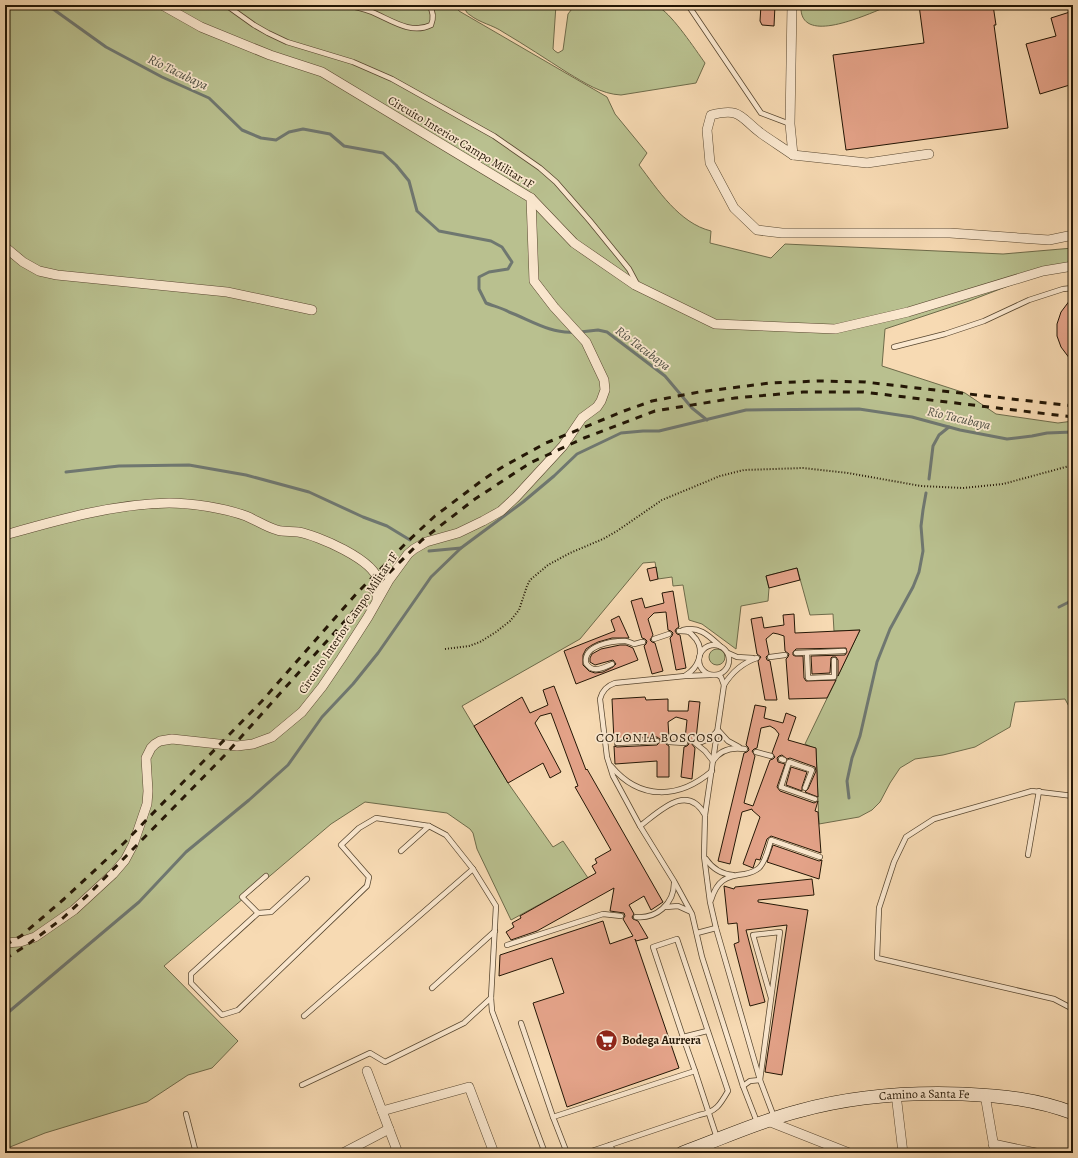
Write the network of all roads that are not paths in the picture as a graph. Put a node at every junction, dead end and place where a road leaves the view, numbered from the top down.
1 (162, 5) edge
2 (226, 5) edge
3 (298, 5) edge
4 (314, 5) edge
5 (341, 5) edge
6 (429, 5) edge
7 (688, 5) edge
8 (792, 5) edge
9 (790, 124) junction
10 (929, 154) dead end
11 (793, 155) junction
12 (531, 198) junction
13 (1073, 235) edge
14 (5, 248) edge
15 (1073, 266) edge
16 (640, 288) junction
17 (1073, 288) edge
18 (312, 310) dead end
19 (894, 347) dead end
20 (5, 535) edge
21 (376, 603) junction
22 (669, 634) dead end
23 (654, 639) dead end
24 (643, 642) dead end
25 (723, 649) junction
26 (844, 651) dead end
27 (807, 652) junction
28 (796, 653) dead end
29 (785, 655) dead end
30 (770, 657) dead end
31 (700, 658) junction
32 (834, 660) dead end
33 (612, 664) dead end
34 (727, 667) junction
35 (715, 675) junction
36 (685, 676) junction
37 (724, 685) junction
38 (718, 730) junction
39 (657, 741) dead end
40 (669, 742) dead end
41 (617, 743) dead end
42 (685, 743) dead end
43 (756, 752) dead end
44 (771, 756) dead end
45 (607, 757) junction
46 (713, 761) junction
47 (712, 771) junction
48 (805, 788) dead end
49 (1039, 792) junction
50 (1073, 796) edge
51 (815, 799) dead end
52 (705, 814) junction
53 (429, 826) junction
54 (640, 826) junction
55 (401, 851) dead end
56 (1028, 855) dead end
57 (704, 856) junction
58 (820, 857) dead end
59 (473, 869) junction
60 (736, 875) junction
61 (266, 876) dead end
62 (307, 879) dead end
63 (674, 881) junction
64 (710, 902) junction
65 (666, 906) junction
66 (690, 911) junction
67 (258, 913) junction
68 (621, 916) dead end
69 (636, 917) dead end
70 (716, 928) junction
71 (495, 931) junction
72 (697, 933) junction
73 (5, 943) edge
74 (507, 945) dead end
75 (432, 988) dead end
76 (491, 998) junction
77 (771, 998) junction
78 (1073, 1009) edge
79 (304, 1016) dead end
80 (521, 1023) dead end
81 (707, 1031) junction
82 (683, 1037) junction
83 (367, 1070) dead end
84 (695, 1071) junction
85 (760, 1080) junction
86 (302, 1085) dead end
87 (743, 1086) junction
88 (896, 1094) junction
89 (985, 1095) junction
90 (382, 1111) junction
91 (710, 1113) junction
92 (1073, 1113) edge
93 (186, 1114) dead end
94 (553, 1117) junction
95 (767, 1121) junction
96 (390, 1129) junction
97 (610, 1145) junction
98 (709, 1146) edge
99 (994, 1149) edge
100 (196, 1153) edge
101 (342, 1153) edge
102 (398, 1153) edge
103 (494, 1153) edge
104 (545, 1153) edge
105 (567, 1153) edge
106 (586, 1153) edge
107 (614, 1153) edge
108 (682, 1153) edge
109 (849, 1153) edge
110 (903, 1153) edge
111 (1036, 1153) edge

1 - 12 street, Circuito Interior Campo Militar 1F
2 - 16 lane
3 - 4 lane
5 - 6 lane
7 - 9 lane
8 - 9 street
9 - 11 street
10 - 11 street
11 - 13 street
12 - 16 street
12 - 21 street, Circuito Interior Campo Militar 1F
14 - 18 street
15 - 16 street
17 - 19 lane
20 - 21 street
21 - 73 street, Circuito Interior Campo Militar 1F
22 - 23 lane
24 - 33 lane
25 - 31 lane
25 - 31 lane
25 - 34 lane
25 - 37 lane
26 - 27 lane
27 - 28 lane
27 - 32 lane
29 - 30 lane
31 - 35 lane
31 - 36 lane
34 - 35 lane
34 - 37 lane
35 - 36 lane
35 - 37 lane
36 - 45 lane
37 - 38 lane
38 - 46 lane
38 - 46 lane
38 - 46 lane
39 - 41 lane
40 - 42 lane
43 - 44 lane
45 - 47 lane
45 - 54 lane
46 - 47 lane
47 - 52 lane
48 - 51 lane
49 - 50 lane
49 - 56 lane
49 - 78 lane
52 - 54 lane
52 - 57 lane
53 - 55 lane
53 - 59 lane
53 - 67 lane
54 - 63 lane
57 - 60 lane
57 - 64 lane
58 - 60 lane
59 - 71 lane
59 - 79 lane
60 - 64 lane
61 - 67 lane
62 - 67 lane
63 - 65 lane
63 - 66 lane
64 - 70 lane
65 - 66 lane
65 - 69 lane
66 - 72 lane
68 - 74 lane
70 - 72 lane
70 - 85 lane
71 - 75 lane
71 - 76 lane
72 - 87 lane
76 - 86 lane
76 - 104 lane
77 - 77 lane
77 - 85 lane
80 - 94 lane
81 - 82 lane
81 - 82 lane
81 - 91 lane
82 - 84 lane
83 - 90 street
84 - 91 lane
84 - 94 lane
85 - 87 lane
85 - 95 lane
87 - 95 lane
88 - 89 main road, Camino a Santa Fe
88 - 95 main road, Camino a Santa Fe
88 - 110 street
89 - 92 main road, Camino a Santa Fe
89 - 99 street
90 - 96 street
90 - 103 street
91 - 97 lane
91 - 98 lane
93 - 100 lane
94 - 105 lane
95 - 98 main road, Camino a Santa Fe
95 - 109 street
96 - 101 street
96 - 102 street
97 - 106 lane
97 - 107 lane
98 - 108 main road, Camino a Santa Fe
99 - 111 street

